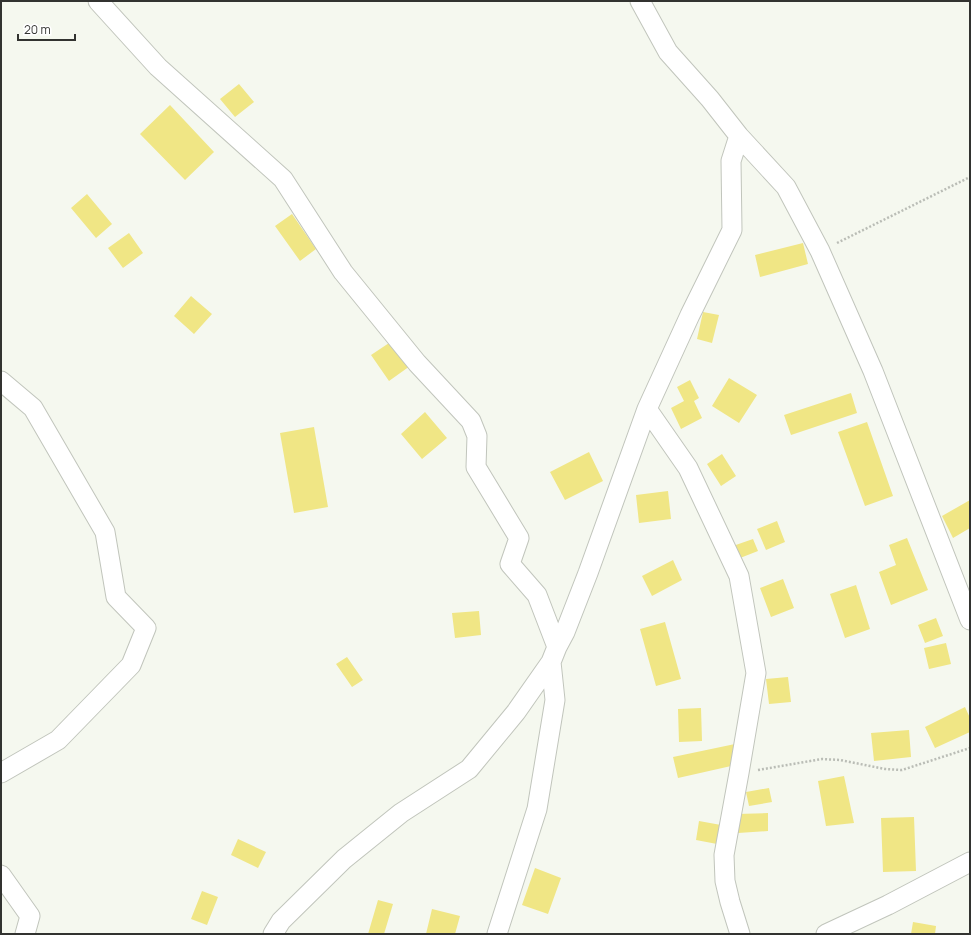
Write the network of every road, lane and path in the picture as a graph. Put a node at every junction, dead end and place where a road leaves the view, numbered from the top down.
1 (98, 1) edge
2 (640, 1) edge
3 (739, 136) junction
4 (970, 177) edge
5 (820, 251) junction
6 (1, 381) edge
7 (647, 409) junction
8 (970, 620) edge
9 (554, 655) junction
10 (970, 748) edge
11 (1, 773) edge
12 (739, 773) junction
13 (970, 862) edge
14 (1, 875) edge
15 (25, 934) edge
16 (273, 934) edge
17 (497, 934) edge
18 (740, 934) edge
19 (826, 934) edge

1 - 9 street
2 - 3 street
3 - 5 street
3 - 7 street
4 - 5 path
5 - 8 street
6 - 11 street
7 - 9 street
7 - 12 street
9 - 16 street
9 - 17 street
10 - 12 path
12 - 18 street
13 - 19 street
14 - 15 street

